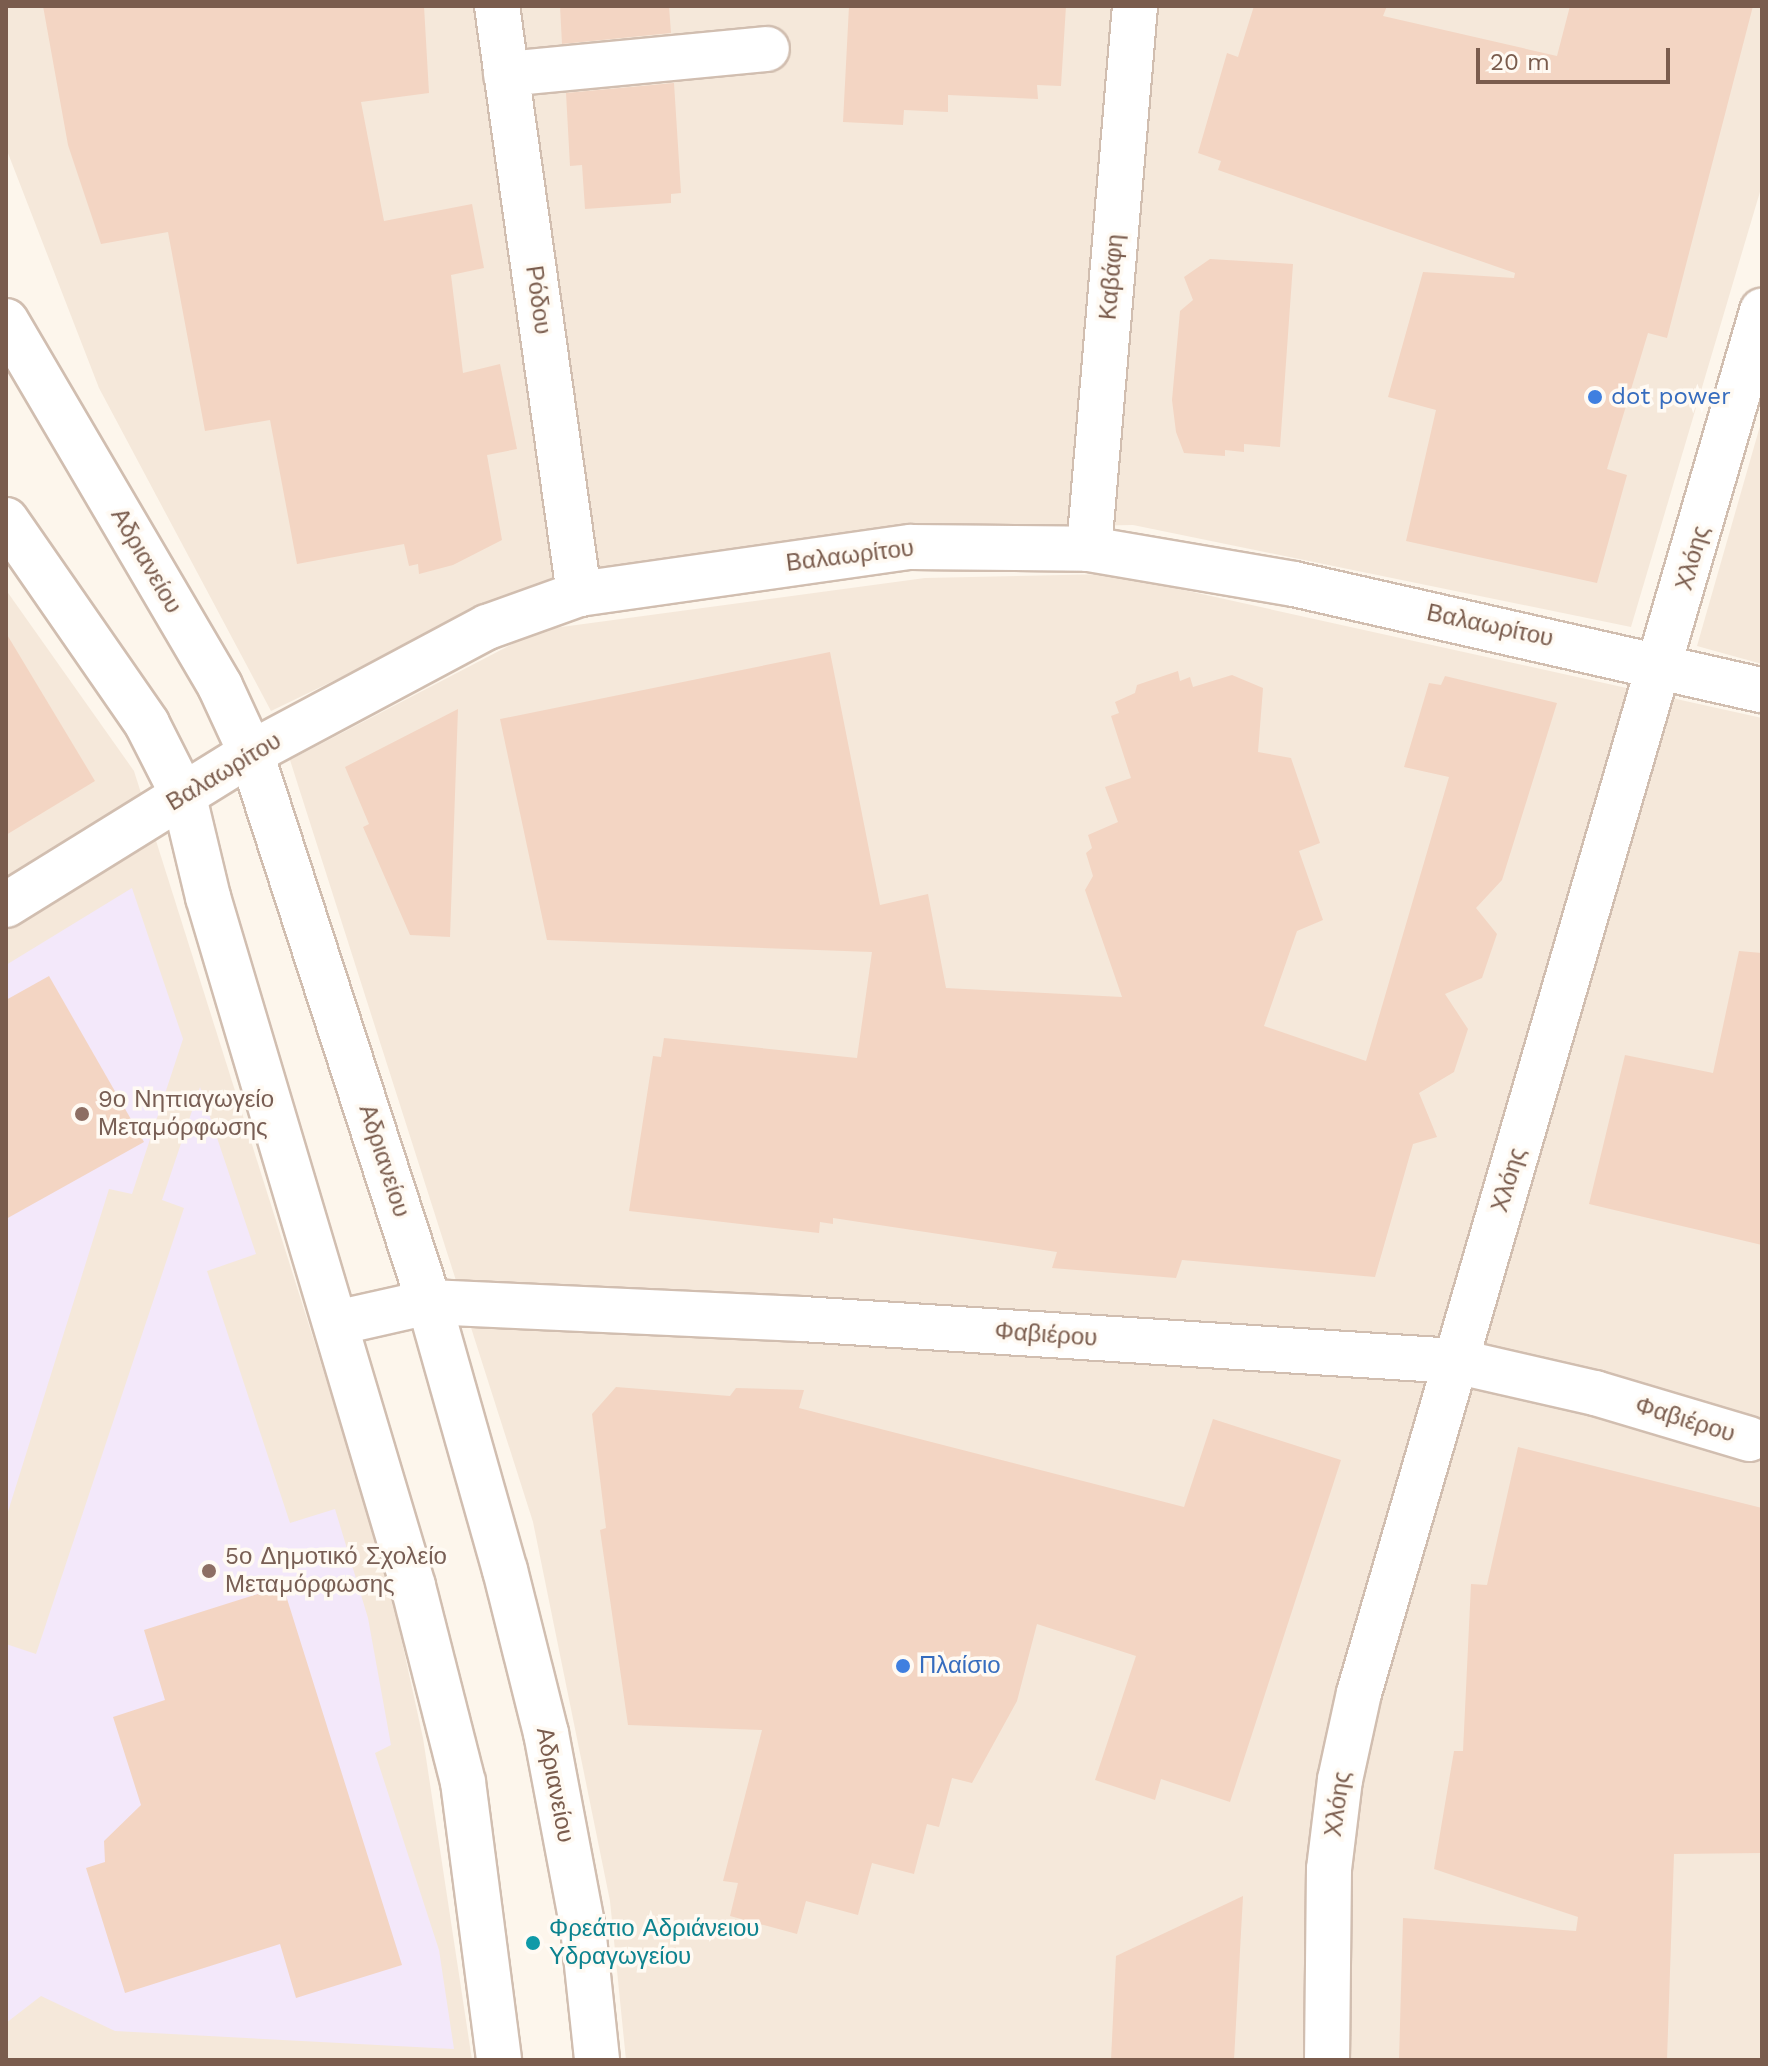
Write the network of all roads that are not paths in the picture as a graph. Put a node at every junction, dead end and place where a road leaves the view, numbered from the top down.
1 (497, 6) edge
2 (1135, 6) edge
3 (767, 49) dead end
4 (506, 74) junction
5 (1761, 317) edge
6 (6, 321) edge
7 (6, 520) edge
8 (1089, 549) junction
9 (579, 594) junction
10 (1663, 664) junction
11 (1762, 690) edge
12 (251, 753) junction
13 (184, 797) junction
14 (6, 905) edge
15 (429, 1302) junction
16 (336, 1323) junction
17 (1455, 1361) junction
18 (1749, 1439) dead end
19 (499, 2060) edge
20 (597, 2060) edge
21 (1327, 2060) edge

1 - 4 street, Ρόδου
2 - 8 street, Καβάφη
3 - 4 street
4 - 9 street, Ρόδου
5 - 10 street, Χλόης
6 - 12 street, Αδριανείου
7 - 13 street
8 - 9 street, Βαλαωρίτου
8 - 10 street, Βαλαωρίτου
9 - 12 street, Βαλαωρίτου
10 - 11 street, Βαλαωρίτου
10 - 17 street, Χλόης
12 - 13 street, Βαλαωρίτου
12 - 15 street, Αδριανείου
13 - 14 street, Βαλαωρίτου
13 - 16 street
15 - 16 street, Φαβιέρου
15 - 17 street, Φαβιέρου
15 - 20 street, Αδριανείου
16 - 19 street
17 - 18 street, Φαβιέρου
17 - 21 street, Χλόης

